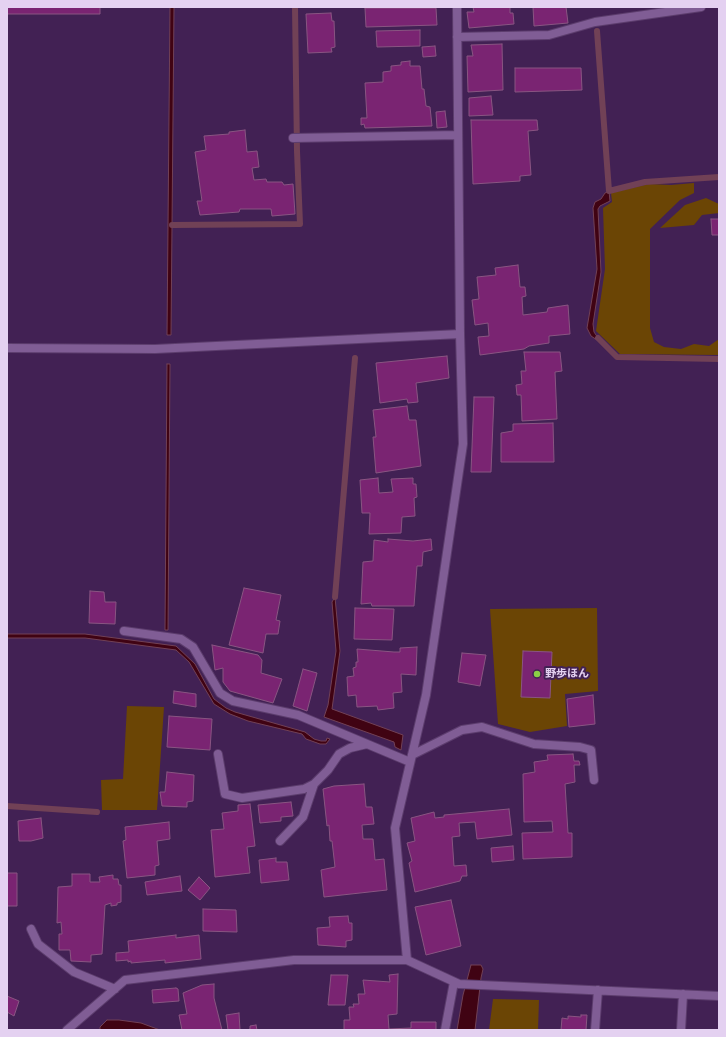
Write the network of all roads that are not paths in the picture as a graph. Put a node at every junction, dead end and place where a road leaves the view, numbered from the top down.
1 (457, 7) edge
2 (701, 7) edge
3 (457, 37) junction
4 (458, 135) junction
5 (293, 138) dead end
6 (460, 334) junction
7 (7, 348) edge
8 (124, 631) dead end
9 (368, 744) junction
10 (218, 754) dead end
11 (411, 758) junction
12 (594, 780) dead end
13 (314, 784) junction
14 (280, 841) dead end
15 (31, 929) dead end
16 (407, 960) junction
17 (454, 982) junction
18 (115, 989) junction
19 (598, 990) junction
20 (683, 994) junction
21 (719, 996) edge
22 (71, 1028) edge
23 (445, 1030) edge
24 (595, 1030) edge
25 (681, 1030) edge

1 - 3 street
2 - 3 street
3 - 4 street
4 - 5 street
4 - 6 street
6 - 7 street
6 - 11 street
8 - 9 street
9 - 11 street
9 - 13 street
10 - 13 street
11 - 12 street
11 - 16 street
13 - 14 street
15 - 18 street
16 - 17 street
16 - 18 street
17 - 19 street
17 - 23 street
18 - 22 street
19 - 20 street
19 - 24 street
20 - 21 street
20 - 25 street

